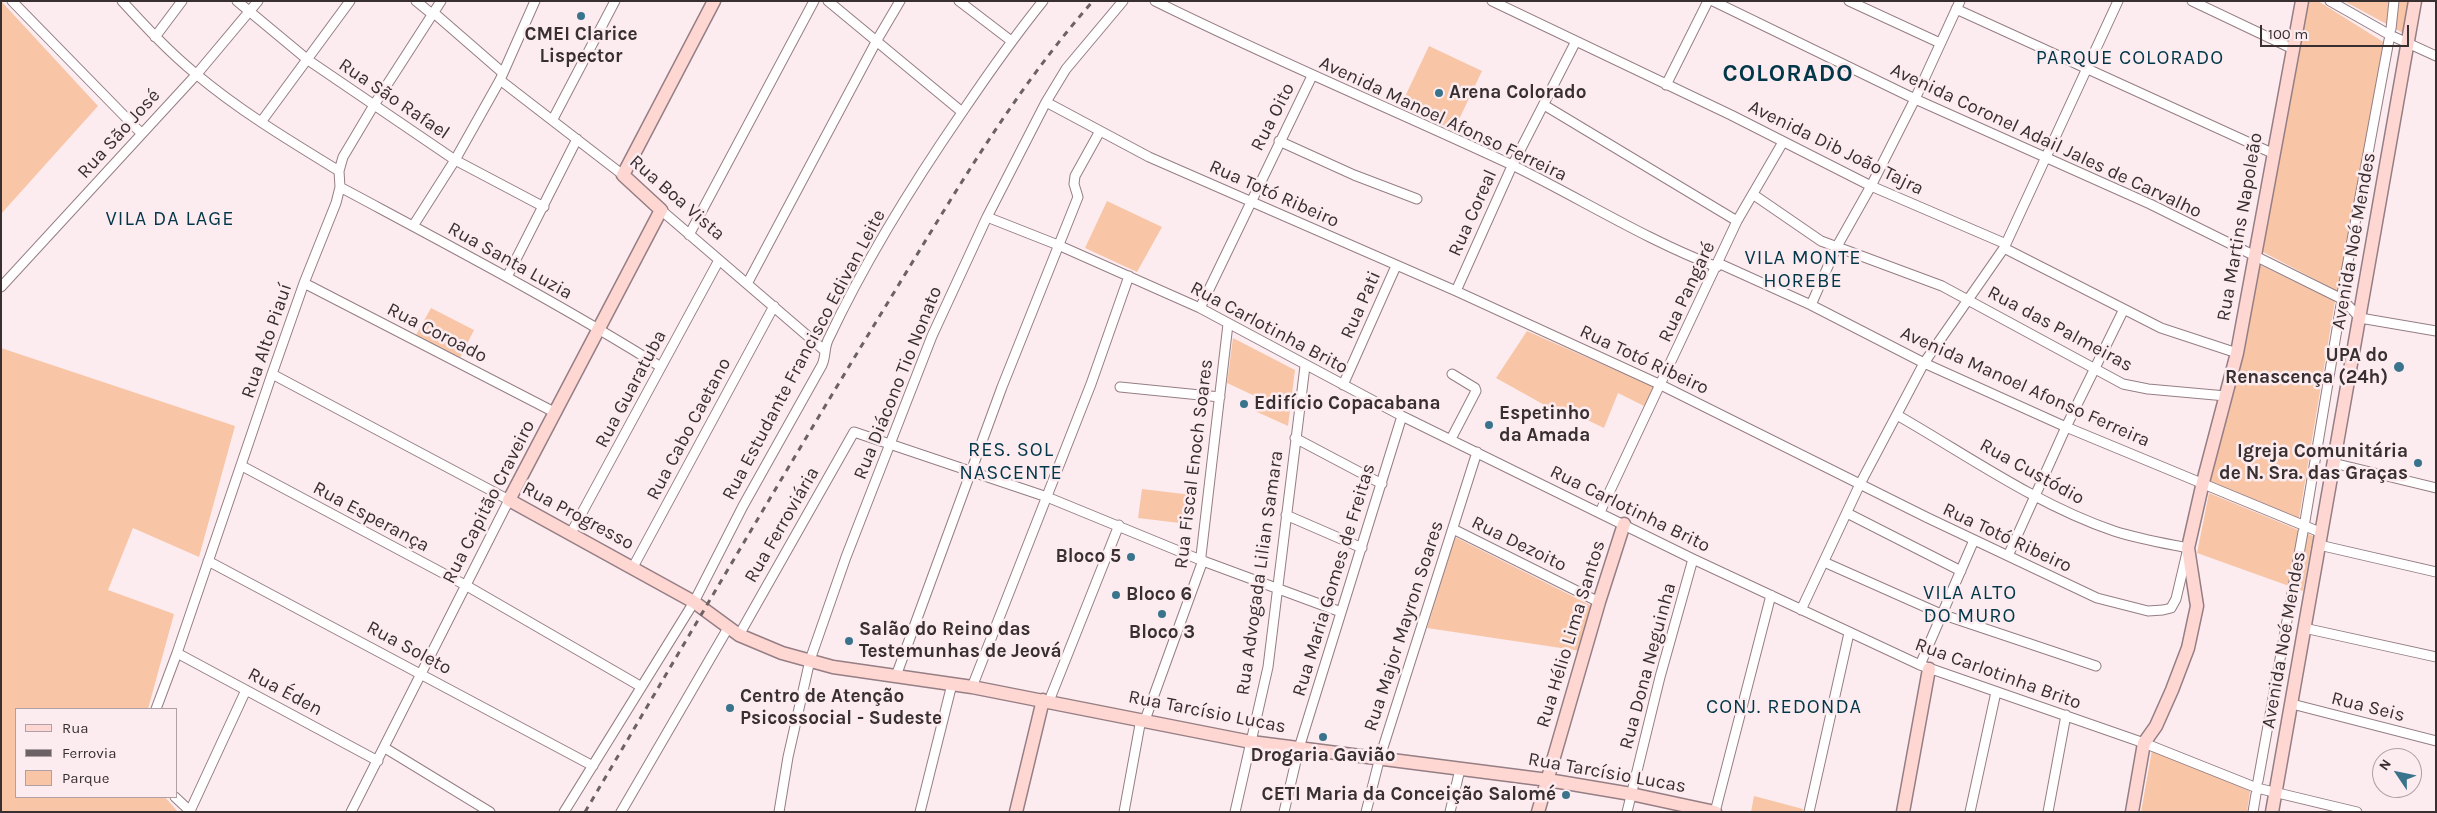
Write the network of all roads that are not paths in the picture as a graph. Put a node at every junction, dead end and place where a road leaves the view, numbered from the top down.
1 (12, 1) edge
2 (122, 1) edge
3 (182, 1) edge
4 (237, 1) edge
5 (258, 1) edge
6 (350, 1) edge
7 (416, 1) edge
8 (441, 1) edge
9 (535, 1) edge
10 (615, 1) edge
11 (714, 1) edge
12 (814, 1) edge
13 (828, 1) edge
14 (900, 1) edge
15 (959, 1) edge
16 (1043, 1) edge
17 (1123, 1) edge
18 (1155, 1) edge
19 (1492, 1) edge
20 (1708, 1) edge
21 (1714, 1) edge
22 (1849, 1) edge
23 (2118, 1) edge
24 (2192, 1) edge
25 (2302, 1) edge
26 (2330, 1) edge
27 (2394, 1) edge
28 (2415, 1) edge
29 (1958, 5) edge
30 (249, 12) junction
31 (433, 13) junction
32 (2391, 29) dead end
33 (155, 37) junction
34 (876, 40) junction
35 (1010, 40) junction
36 (2389, 40) dead end
37 (1575, 42) junction
38 (1940, 43) junction
39 (2408, 43) junction
40 (2292, 49) junction
41 (2436, 56) edge
42 (308, 60) junction
43 (2088, 69) junction
44 (196, 74) junction
45 (1312, 76) junction
46 (502, 77) junction
47 (1666, 85) junction
48 (1915, 99) junction
49 (1046, 102) junction
50 (374, 105) junction
51 (1544, 105) junction
52 (962, 112) junction
53 (553, 119) junction
54 (261, 122) junction
55 (1100, 131) junction
56 (141, 133) junction
57 (577, 139) junction
58 (1279, 141) junction
59 (1783, 142) junction
60 (2272, 153) junction
61 (2045, 158) junction
62 (455, 160) junction
63 (1512, 166) junction
64 (339, 171) junction
65 (623, 175) junction
66 (1871, 186) junction
67 (340, 187) junction
68 (1754, 195) junction
69 (1417, 199) dead end
70 (1250, 202) junction
71 (544, 206) junction
72 (661, 210) junction
73 (987, 217) junction
74 (1737, 221) junction
75 (413, 226) junction
76 (689, 235) junction
77 (1058, 245) junction
78 (2005, 246) junction
79 (1836, 248) junction
80 (2255, 256) junction
81 (719, 260) junction
82 (1718, 265) junction
83 (1396, 266) junction
84 (1129, 276) junction
85 (507, 277) junction
86 (304, 283) junction
87 (747, 284) junction
88 (1, 287) edge
89 (1456, 291) junction
90 (2342, 294) dead end
91 (1968, 299) junction
92 (1811, 304) junction
93 (2341, 305) dead end
94 (774, 306) junction
95 (1200, 308) junction
96 (2124, 309) junction
97 (2360, 318) junction
98 (1228, 324) junction
99 (599, 329) junction
100 (2436, 331) edge
101 (824, 350) junction
102 (2237, 353) junction
103 (1924, 363) junction
104 (1305, 366) junction
105 (661, 367) junction
106 (2094, 369) junction
107 (272, 374) junction
108 (1452, 374) dead end
109 (1661, 384) junction
110 (1343, 385) junction
111 (1120, 387) dead end
112 (2226, 396) junction
113 (1220, 397) junction
114 (556, 413) junction
115 (1897, 415) junction
116 (1402, 416) junction
117 (2066, 427) junction
118 (1295, 438) junction
119 (1451, 439) junction
120 (890, 445) junction
121 (1477, 452) junction
122 (2333, 463) junction
123 (242, 466) junction
124 (970, 471) junction
125 (2202, 482) junction
126 (1382, 484) junction
127 (1860, 484) junction
128 (2436, 488) edge
129 (1047, 497) junction
130 (2036, 497) junction
131 (509, 500) junction
132 (1600, 512) junction
133 (1847, 513) junction
134 (1286, 515) junction
135 (2304, 521) dead end
136 (1624, 524) junction
137 (1119, 525) junction
138 (1453, 529) junction
139 (2303, 532) dead end
140 (571, 533) junction
141 (2320, 539) junction
142 (1974, 540) junction
143 (1362, 548) junction
144 (2188, 548) junction
145 (2008, 556) junction
146 (1694, 558) junction
147 (208, 561) junction
148 (1202, 561) junction
149 (1824, 562) junction
150 (633, 567) junction
151 (1961, 571) junction
152 (2436, 572) edge
153 (466, 586) junction
154 (1278, 588) junction
155 (1771, 595) junction
156 (694, 602) junction
157 (1599, 602) junction
158 (705, 608) joint
159 (1801, 610) junction
160 (1341, 612) junction
161 (1941, 614) junction
162 (2304, 628) junction
163 (734, 632) junction
164 (1849, 633) junction
165 (177, 654) junction
166 (2436, 657) edge
167 (810, 660) junction
168 (2096, 666) dead end
169 (1925, 667) junction
170 (422, 674) junction
171 (896, 676) junction
172 (952, 684) junction
173 (640, 686) junction
174 (972, 687) junction
175 (246, 690) junction
176 (1996, 692) junction
177 (1046, 700) junction
178 (2292, 704) junction
179 (156, 708) edge
180 (2066, 716) junction
181 (1143, 720) junction
182 (2436, 741) edge
183 (1251, 742) junction
184 (2144, 744) junction
185 (385, 748) junction
186 (1299, 748) junction
187 (1380, 757) junction
188 (378, 761) junction
189 (593, 766) junction
190 (1460, 769) junction
191 (1548, 780) junction
192 (2258, 781) dead end
193 (1631, 794) junction
194 (2256, 794) dead end
195 (2275, 794) junction
196 (176, 798) edge
197 (191, 811) edge
198 (351, 812) edge
199 (490, 812) edge
200 (564, 812) edge
201 (621, 812) edge
202 (779, 812) edge
203 (920, 812) edge
204 (1016, 812) edge
205 (1124, 812) edge
206 (1235, 812) edge
207 (1284, 812) edge
208 (1366, 812) edge
209 (1450, 812) edge
210 (1538, 812) edge
211 (1626, 812) edge
212 (1715, 812) edge
213 (1809, 812) edge
214 (1902, 812) edge
215 (1970, 812) edge
216 (2048, 812) edge
217 (2132, 812) edge
218 (2253, 812) edge
219 (2272, 812) edge
220 (2357, 812) edge

1 - 56 street
2 - 33 street
3 - 33 street
4 - 30 street, Rua São Rafael
5 - 30 street, Rua São José
6 - 42 street
7 - 31 street, Rua Boa Vista
8 - 31 street, Rua Alto Piauí
9 - 46 street
10 - 53 street
11 - 65 street
12 - 76 street
13 - 34 street
14 - 34 street
15 - 35 street
16 - 35 street, Rua Estudante Francisco Edivan Leite
17 - 49 street, Rua Diácono Tio Nonato
18 - 45 street, Avenida Manoel Afonso Ferreira
19 - 37 street, Avenida Dib João Tajra
20 - 47 street
21 - 48 street, Avenida Coronel Adail Jales de Carvalho
22 - 38 street
23 - 43 street
24 - 40 street
25 - 40 street, Rua Martins Napoleão
26 - 39 street
27 - 32 street
28 - 39 street, Avenida Noé Mendes
29 - 38 street
29 - 43 street
30 - 42 street, Rua São Rafael
30 - 44 street, Rua São José
31 - 46 street, Rua Boa Vista
31 - 50 street, Rua Alto Piauí
33 - 44 street
34 - 52 street
34 - 87 street
35 - 52 street, Rua Estudante Francisco Edivan Leite
36 - 90 street
37 - 47 street, Avenida Dib João Tajra
37 - 51 street, Rua Coreal
38 - 48 street
39 - 41 street
39 - 97 street, Avenida Noé Mendes
40 - 60 street, Rua Martins Napoleão
42 - 50 street, Rua São Rafael
42 - 54 street
43 - 60 street
43 - 61 street
44 - 54 street
44 - 56 street, Rua São José
45 - 58 street, Rua Oito
45 - 63 street, Avenida Manoel Afonso Ferreira
46 - 53 street, Rua Boa Vista
46 - 62 street
47 - 59 street, Avenida Dib João Tajra
48 - 61 street, Avenida Coronel Adail Jales de Carvalho
48 - 66 street
49 - 55 street, Rua Totó Ribeiro
49 - 73 street, Rua Diácono Tio Nonato
50 - 62 street, Rua São Rafael
50 - 64 street, Rua Alto Piauí
51 - 63 street, Rua Coreal
51 - 74 street
52 - 101 street, Rua Estudante Francisco Edivan Leite
53 - 57 street, Rua Boa Vista
54 - 64 street
55 - 70 street, Rua Totó Ribeiro
55 - 77 street
56 - 88 street, Rua São José
57 - 65 street, Rua Boa Vista
57 - 71 street
58 - 69 street
58 - 70 street, Rua Oito
59 - 66 street, Avenida Dib João Tajra
59 - 68 street, Rua Pangaré
60 - 80 street, Rua Martins Napoleão
61 - 78 street
61 - 80 street, Avenida Coronel Adail Jales de Carvalho
62 - 71 street, Rua São Rafael
62 - 75 street
63 - 82 street, Avenida Manoel Afonso Ferreira
63 - 89 street, Rua Coreal
64 - 67 street, Rua Alto Piauí
65 - 72 street, Rua Boa Vista
66 - 78 street, Avenida Dib João Tajra
66 - 79 street
67 - 75 street, Rua Santa Luzia
67 - 86 street, Rua Alto Piauí
68 - 74 street, Rua Pangaré
68 - 79 street, Rua das Palmeiras
70 - 83 street, Rua Totó Ribeiro
70 - 95 street, Rua Oito
71 - 85 street
72 - 76 street, Rua Boa Vista
72 - 99 street, Rua Capitão Craveiro
73 - 77 street, Rua Carlotinha Brito
73 - 120 street, Rua Diácono Tio Nonato
74 - 82 street, Rua Pangaré
75 - 85 street, Rua Santa Luzia
76 - 81 street, Rua Boa Vista
77 - 84 street, Rua Carlotinha Brito
77 - 124 street
78 - 91 street
78 - 96 street, Avenida Dib João Tajra
79 - 91 street, Rua das Palmeiras
79 - 92 street
80 - 97 street, Avenida Coronel Adail Jales de Carvalho
80 - 102 street, Rua Martins Napoleão
81 - 87 street, Rua Boa Vista
81 - 105 street, Rua Guaratuba
82 - 92 street, Avenida Manoel Afonso Ferreira
82 - 109 street, Rua Pangaré
83 - 89 street, Rua Totó Ribeiro
83 - 110 street, Rua Pati
84 - 95 street, Rua Carlotinha Brito
84 - 129 street
85 - 99 street, Rua Santa Luzia
86 - 107 street, Rua Alto Piauí
86 - 114 street, Rua Coroado
87 - 94 street, Rua Boa Vista
89 - 109 street, Rua Totó Ribeiro
91 - 103 street
91 - 106 street, Rua das Palmeiras
92 - 103 street, Avenida Manoel Afonso Ferreira
93 - 135 street
94 - 101 street, Rua Boa Vista
94 - 150 street, Rua Cabo Caetano
95 - 98 street, Rua Carlotinha Brito
96 - 102 street, Avenida Dib João Tajra
96 - 106 street
97 - 100 street
97 - 122 street, Avenida Noé Mendes
98 - 104 street, Rua Carlotinha Brito
98 - 113 street, Rua Fiscal Enoch Soares
99 - 105 street, Rua Santa Luzia
99 - 114 street, Rua Capitão Craveiro
101 - 156 street, Rua Estudante Francisco Edivan Leite
102 - 112 street, Rua Martins Napoleão
103 - 115 street
103 - 117 street, Avenida Manoel Afonso Ferreira
104 - 110 street, Rua Carlotinha Brito
104 - 118 street, Rua Advogada Lilian Samara
105 - 140 street, Rua Guaratuba
106 - 112 street, Rua das Palmeiras
106 - 117 street
107 - 123 street, Rua Alto Piauí
107 - 131 street, Rua Progresso
108 - 119 street
109 - 127 street, Rua Totó Ribeiro
109 - 132 street, Rua Pangaré
110 - 116 street, Rua Carlotinha Brito
111 - 113 street
112 - 125 street, Rua Martins Napoleão
113 - 148 street, Rua Fiscal Enoch Soares
114 - 131 street, Rua Capitão Craveiro
115 - 127 street
115 - 130 street, Rua Custódio
116 - 119 street, Rua Carlotinha Brito
116 - 126 street, Rua Maria Gomes de Freitas
117 - 125 street, Avenida Manoel Afonso Ferreira
117 - 130 street
118 - 126 street
118 - 134 street, Rua Advogada Lilian Samara
119 - 121 street, Rua Carlotinha Brito
120 - 124 street
120 - 163 street, Rua Ferroviária
120 - 167 street, Rua Diácono Tio Nonato
121 - 132 street, Rua Carlotinha Brito
121 - 138 street, Rua Major Mayron Soares
122 - 128 street
122 - 141 street, Avenida Noé Mendes
123 - 147 street, Rua Alto Piauí
123 - 153 street, Rua Esperança
124 - 129 street
124 - 171 street
125 - 141 street, Avenida Manoel Afonso Ferreira
125 - 144 street, Rua Martins Napoleão
126 - 143 street, Rua Maria Gomes de Freitas
127 - 133 street
127 - 142 street, Rua Totó Ribeiro
129 - 137 street
129 - 174 street
130 - 144 street, Rua Custódio
130 - 145 street
131 - 140 street, Rua Progresso
131 - 153 street, Rua Capitão Craveiro
132 - 136 street, Rua Carlotinha Brito
133 - 149 street
133 - 151 street
134 - 143 street
134 - 154 street, Rua Advogada Lilian Samara
136 - 146 street, Rua Carlotinha Brito
136 - 157 street, Rua Hélio Lima Santos
137 - 148 street
137 - 177 street
138 - 157 street, Rua Dezoito
138 - 187 street, Rua Major Mayron Soares
139 - 192 street
140 - 150 street, Rua Progresso
141 - 152 street, Avenida Manoel Afonso Ferreira
141 - 162 street, Avenida Noé Mendes
142 - 145 street, Rua Totó Ribeiro
142 - 151 street
143 - 160 street, Rua Maria Gomes de Freitas
144 - 145 street, Rua Totó Ribeiro
144 - 184 street, Rua Martins Napoleão
146 - 155 street, Rua Carlotinha Brito
146 - 193 street, Rua Dona Neguinha
147 - 165 street, Rua Alto Piauí
147 - 170 street, Rua Soleto
148 - 154 street
148 - 181 street, Rua Fiscal Enoch Soares
149 - 159 street
149 - 161 street
150 - 156 street, Rua Progresso
151 - 161 street
153 - 170 street, Rua Capitão Craveiro
153 - 173 street, Rua Esperança
154 - 160 street
154 - 183 street, Rua Advogada Lilian Samara
155 - 159 street, Rua Carlotinha Brito
155 - 212 street
156 - 158 street, Rua Progresso
156 - 173 street, Rua Estudante Francisco Edivan Leite
157 - 191 street, Rua Hélio Lima Santos
158 - 163 street, Rua Tarcísio Lucas
159 - 164 street, Rua Carlotinha Brito
160 - 186 street, Rua Maria Gomes de Freitas
161 - 168 street
161 - 169 street
162 - 166 street
162 - 178 street, Avenida Noé Mendes
163 - 167 street, Rua Tarcísio Lucas
163 - 201 street, Rua Ferroviária
164 - 169 street, Rua Carlotinha Brito
164 - 213 street
165 - 175 street, Rua Éden
165 - 179 street, Rua Alto Piauí
167 - 171 street, Rua Tarcísio Lucas
167 - 202 street, Rua Diácono Tio Nonato
169 - 176 street, Rua Carlotinha Brito
169 - 214 street
170 - 185 street, Rua Capitão Craveiro
170 - 189 street, Rua Soleto
171 - 172 street, Rua Tarcísio Lucas
172 - 174 street, Rua Tarcísio Lucas
172 - 203 street
173 - 189 street, Rua Estudante Francisco Edivan Leite
174 - 177 street, Rua Tarcísio Lucas
175 - 188 street, Rua Éden
175 - 197 street
176 - 180 street, Rua Carlotinha Brito
176 - 215 street
177 - 181 street, Rua Tarcísio Lucas
177 - 204 street
178 - 182 street, Rua Seis
178 - 195 street, Avenida Noé Mendes
180 - 184 street, Rua Carlotinha Brito
180 - 216 street
181 - 183 street, Rua Tarcísio Lucas
181 - 205 street, Rua Fiscal Enoch Soares
183 - 186 street, Rua Tarcísio Lucas
183 - 206 street, Rua Advogada Lilian Samara
184 - 195 street, Rua Carlotinha Brito
184 - 217 street, Rua Martins Napoleão
185 - 188 street, Rua Capitão Craveiro
185 - 199 street
186 - 187 street, Rua Tarcísio Lucas
186 - 207 street, Rua Maria Gomes de Freitas
187 - 190 street, Rua Tarcísio Lucas
187 - 208 street, Rua Major Mayron Soares
188 - 198 street, Rua Capitão Craveiro
189 - 200 street, Rua Estudante Francisco Edivan Leite
190 - 191 street, Rua Tarcísio Lucas
190 - 209 street
191 - 193 street, Rua Tarcísio Lucas
191 - 210 street, Rua Hélio Lima Santos
193 - 211 street, Rua Dona Neguinha
193 - 212 street, Rua Tarcísio Lucas
194 - 218 street
195 - 219 street, Avenida Noé Mendes
195 - 220 street, Rua Carlotinha Brito
196 - 197 street

